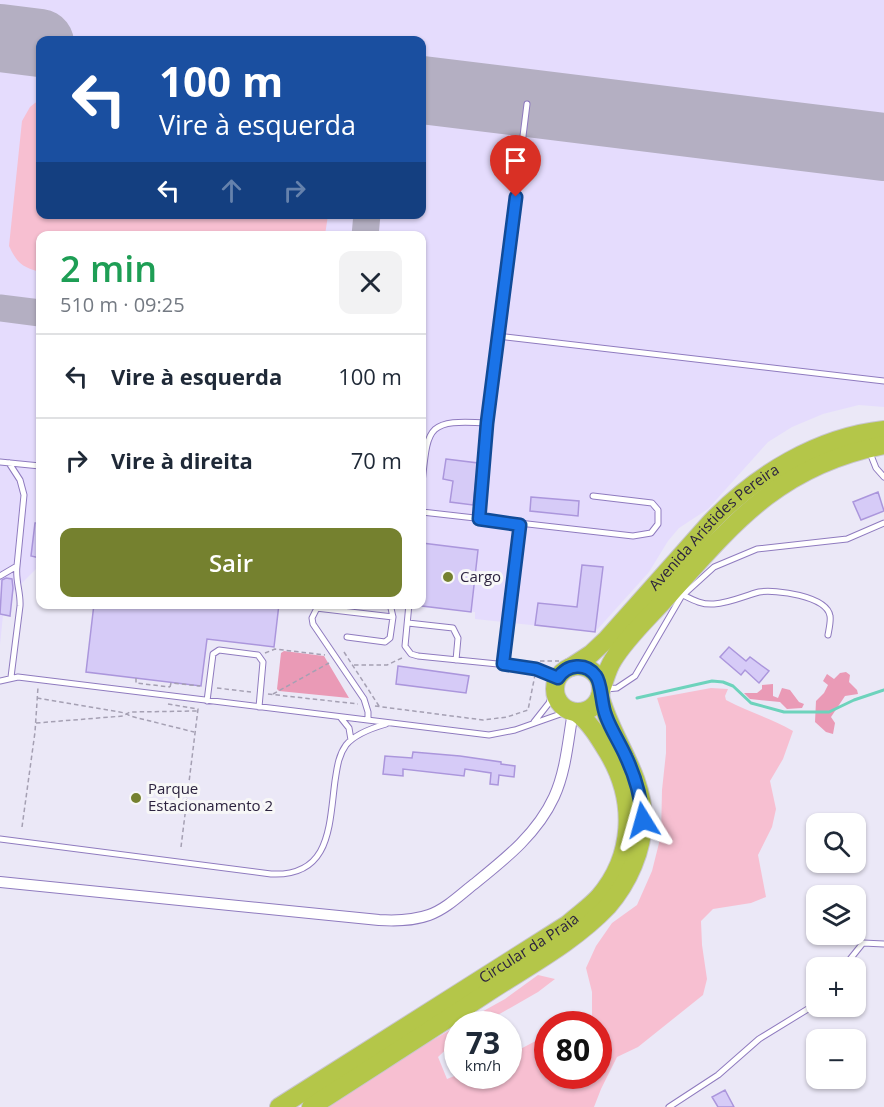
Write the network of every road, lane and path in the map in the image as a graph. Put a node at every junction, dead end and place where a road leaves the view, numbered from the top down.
1 (527, 104) dead end
2 (498, 336) junction
3 (884, 381) edge
4 (487, 423) junction
5 (884, 430) edge
6 (876, 447) edge
7 (426, 449) edge
8 (0, 462) edge
9 (9, 463) junction
10 (36, 466) edge
11 (884, 477) edge
12 (593, 496) dead end
13 (426, 512) edge
14 (479, 519) junction
15 (884, 523) edge
16 (520, 525) junction
17 (17, 566) junction
18 (0, 576) edge
19 (683, 595) junction
20 (316, 609) edge
21 (338, 609) edge
22 (391, 609) edge
23 (409, 609) edge
24 (393, 617) junction
25 (408, 623) junction
26 (828, 634) dead end
27 (347, 637) dead end
28 (344, 652) dead end
29 (411, 654) junction
30 (258, 655) junction
31 (328, 656) dead end
32 (456, 660) junction
33 (332, 662) dead end
34 (503, 664) junction
35 (353, 665) junction
36 (11, 678) junction
37 (561, 678) junction
38 (1, 679) edge
39 (38, 680) junction
40 (601, 693) junction
41 (272, 694) dead end
42 (355, 697) dead end
43 (37, 698) junction
44 (207, 701) junction
45 (360, 705) dead end
46 (259, 707) junction
47 (380, 707) dead end
48 (573, 712) junction
49 (127, 714) junction
50 (341, 717) junction
51 (368, 720) junction
52 (36, 723) junction
53 (391, 723) junction
54 (533, 723) junction
55 (195, 732) junction
56 (351, 740) junction
57 (22, 827) dead end
58 (0, 839) edge
59 (181, 847) dead end
60 (0, 882) edge
61 (884, 944) edge
62 (852, 957) edge
63 (806, 1010) edge
64 (279, 1107) edge
65 (311, 1107) edge
66 (669, 1107) edge

1 - 2 lane
2 - 3 lane
2 - 4 lane
4 - 7 lane
4 - 14 lane
5 - 37 highway, Avenida Aristides Pereira
6 - 11 lane
6 - 40 highway, Avenida Aristides Pereira
8 - 9 lane
9 - 10 lane
9 - 17 lane
12 - 16 lane
13 - 14 lane
14 - 16 lane
15 - 19 lane
16 - 34 lane
17 - 18 lane
17 - 36 lane
19 - 26 lane
19 - 40 lane
20 - 51 lane
21 - 24 lane
22 - 24 lane
23 - 25 lane
24 - 27 lane
25 - 29 lane
25 - 32 lane
28 - 35 path
29 - 32 lane
29 - 35 path
30 - 31 path
30 - 44 lane
30 - 46 lane
32 - 34 lane
33 - 41 path
34 - 37 lane
35 - 47 path
36 - 38 lane
36 - 39 lane
37 - 40 highway
37 - 48 highway
37 - 54 lane
39 - 43 path
39 - 44 lane
40 - 48 highway
40 - 65 highway, Circular da Praia
42 - 45 path
43 - 49 path
43 - 52 path
44 - 46 lane
46 - 50 lane
48 - 54 lane
48 - 60 street
48 - 64 highway, Circular da Praia
49 - 52 path
49 - 55 path
49 - 55 path
50 - 51 lane
50 - 56 lane
51 - 53 lane
52 - 57 path
53 - 54 lane
53 - 56 lane
55 - 59 path
56 - 58 lane
61 - 62 lane
63 - 66 lane

